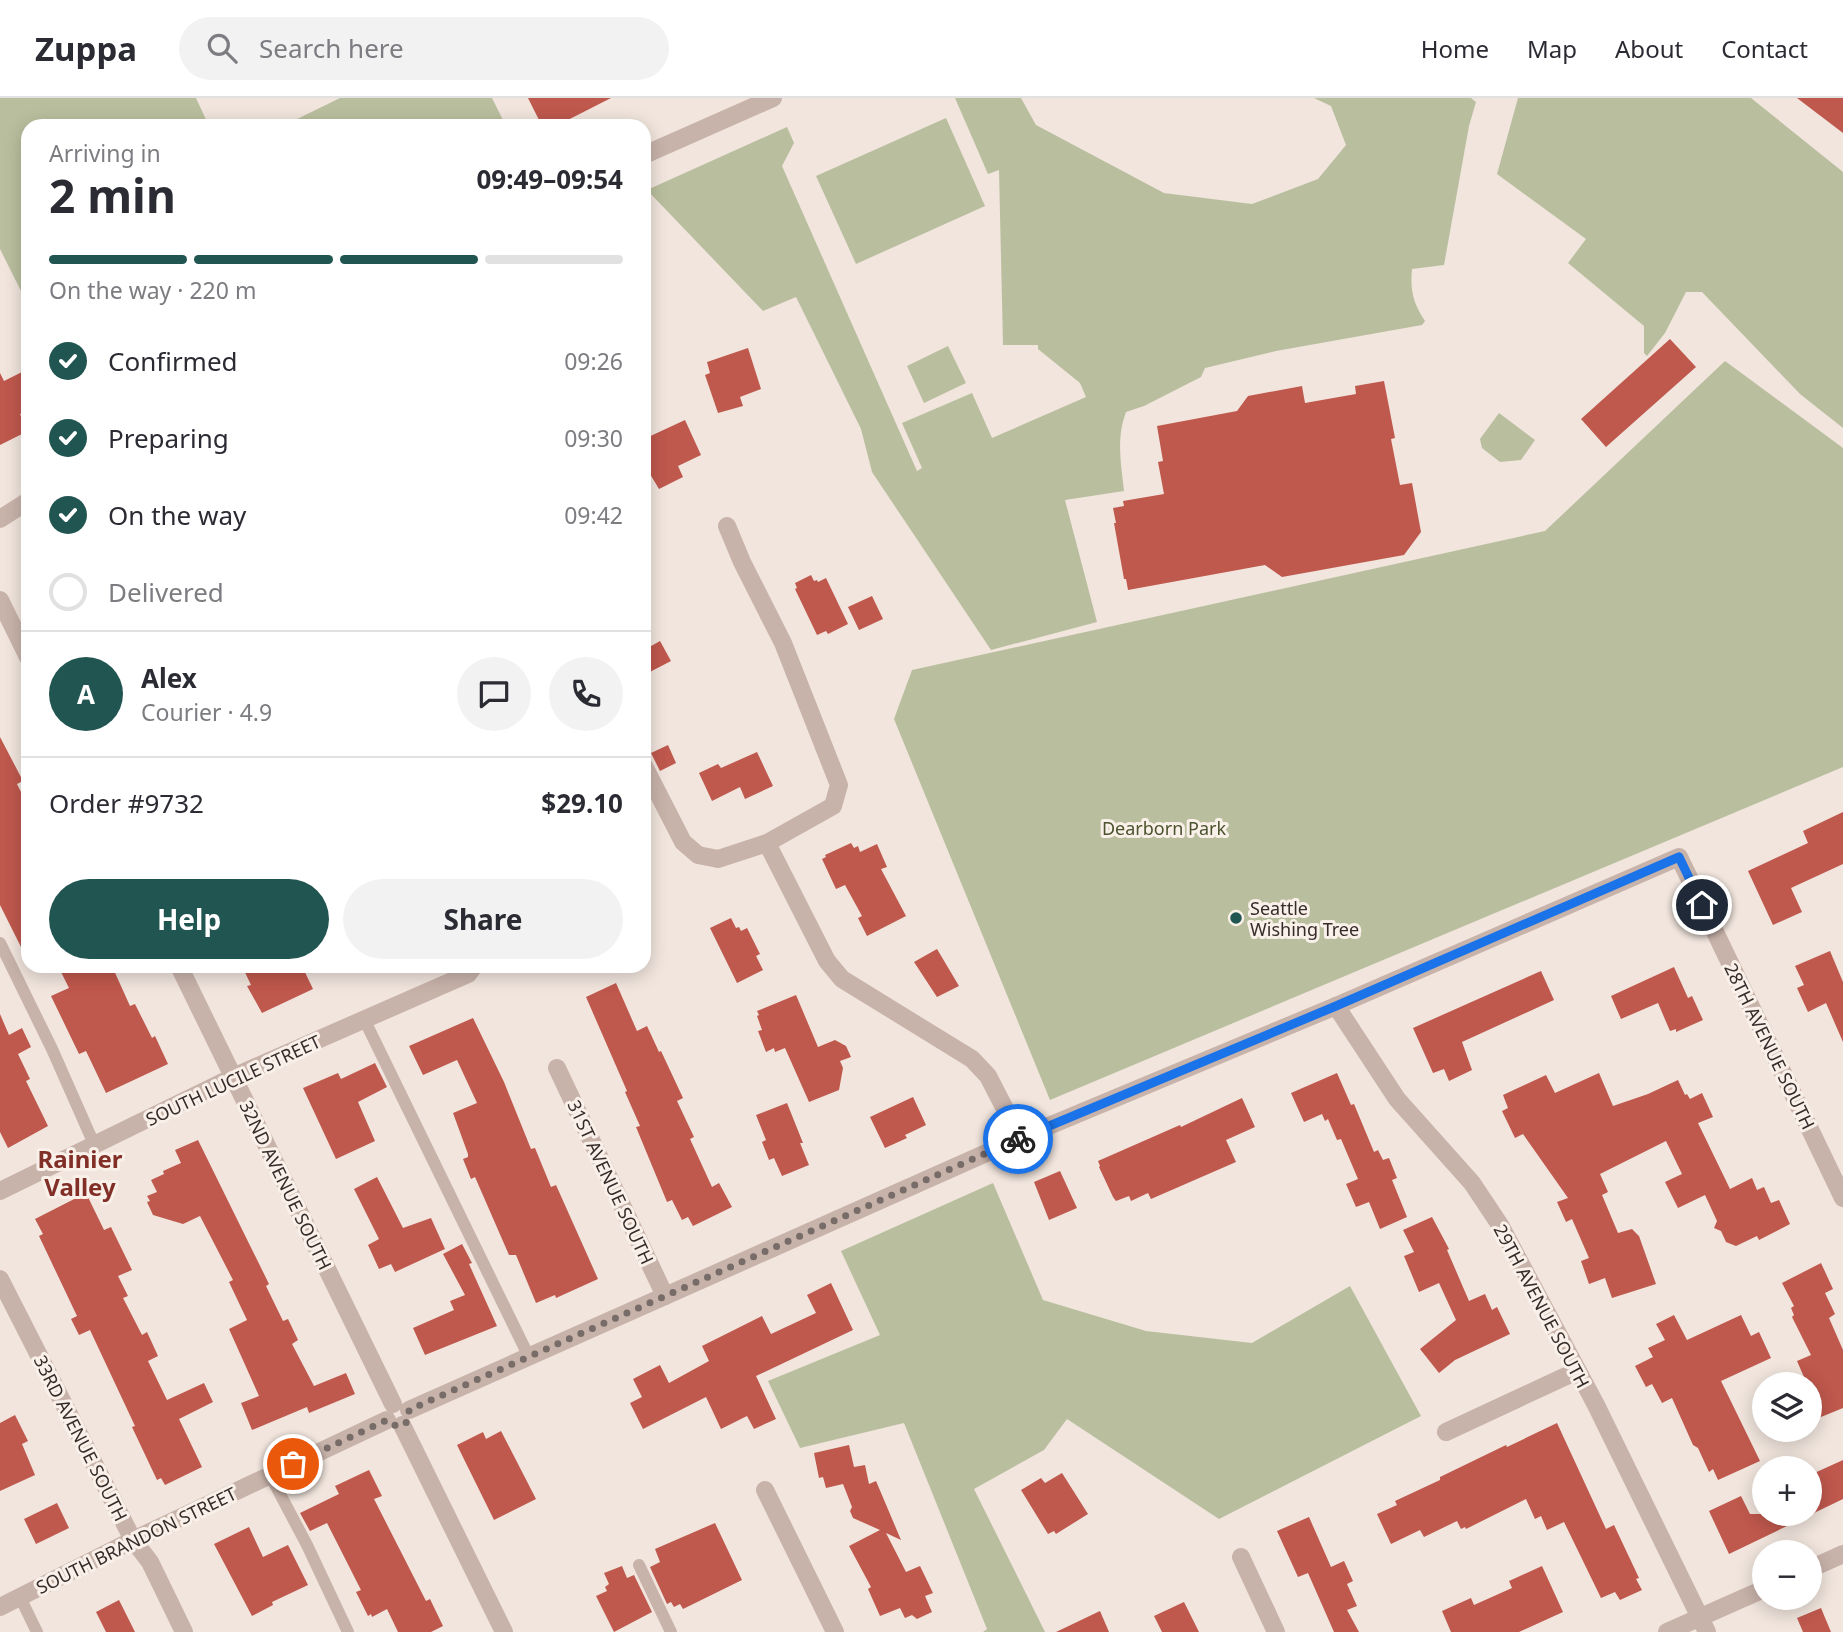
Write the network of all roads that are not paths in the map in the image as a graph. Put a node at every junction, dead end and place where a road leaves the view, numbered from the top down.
1 (773, 98) edge
2 (651, 152) edge
3 (21, 506) edge
4 (0, 519) edge
5 (727, 526) dead end
6 (0, 600) edge
7 (21, 643) edge
8 (651, 779) edge
9 (767, 843) junction
10 (1679, 857) joint
11 (0, 943) edge
12 (182, 973) edge
13 (465, 973) edge
14 (1336, 1006) junction
15 (365, 1021) junction
16 (557, 1068) dead end
17 (233, 1077) junction
18 (1020, 1138) junction
19 (94, 1144) junction
20 (0, 1191) edge
21 (1843, 1198) edge
22 (0, 1279) edge
23 (665, 1296) junction
24 (529, 1357) junction
25 (1577, 1371) junction
26 (398, 1415) junction
27 (1446, 1432) dead end
28 (270, 1475) junction
29 (765, 1490) dead end
30 (133, 1540) junction
31 (1843, 1554) edge
32 (1241, 1557) dead end
33 (639, 1564) dead end
34 (1822, 1564) edge
35 (1752, 1596) edge
36 (20, 1597) junction
37 (0, 1607) edge
38 (1703, 1625) edge
39 (37, 1632) edge
40 (184, 1632) edge
41 (348, 1632) edge
42 (504, 1632) edge
43 (671, 1632) edge
44 (835, 1632) edge
45 (1276, 1632) edge
46 (1667, 1632) edge

1 - 2 street
3 - 4 street
5 - 9 street
6 - 7 street
8 - 9 street
9 - 18 street
10 - 14 street, SOUTH BRANDON STREET
10 - 21 street, 28TH AVENUE SOUTH
11 - 19 lane
12 - 17 street, 32ND AVENUE SOUTH
13 - 15 street, SOUTH LUCILE STREET
14 - 18 street, SOUTH BRANDON STREET
14 - 25 street, 29TH AVENUE SOUTH
15 - 17 street, SOUTH LUCILE STREET
15 - 24 lane
16 - 23 street, 31ST AVENUE SOUTH
17 - 19 street, SOUTH LUCILE STREET
17 - 26 street, 32ND AVENUE SOUTH
18 - 23 street, SOUTH BRANDON STREET
19 - 20 street, SOUTH LUCILE STREET
22 - 30 street, 33RD AVENUE SOUTH
23 - 24 street, SOUTH BRANDON STREET
24 - 26 street, SOUTH BRANDON STREET
25 - 27 street
25 - 38 street, 29TH AVENUE SOUTH
26 - 28 street, SOUTH BRANDON STREET
26 - 42 street, 32ND AVENUE SOUTH
28 - 30 street, SOUTH BRANDON STREET
28 - 41 lane
29 - 44 street
30 - 36 street, SOUTH BRANDON STREET
30 - 40 street, 33RD AVENUE SOUTH
31 - 34 street
32 - 45 street
33 - 43 lane
35 - 38 street
36 - 37 street, SOUTH BRANDON STREET
36 - 39 lane
38 - 46 street

